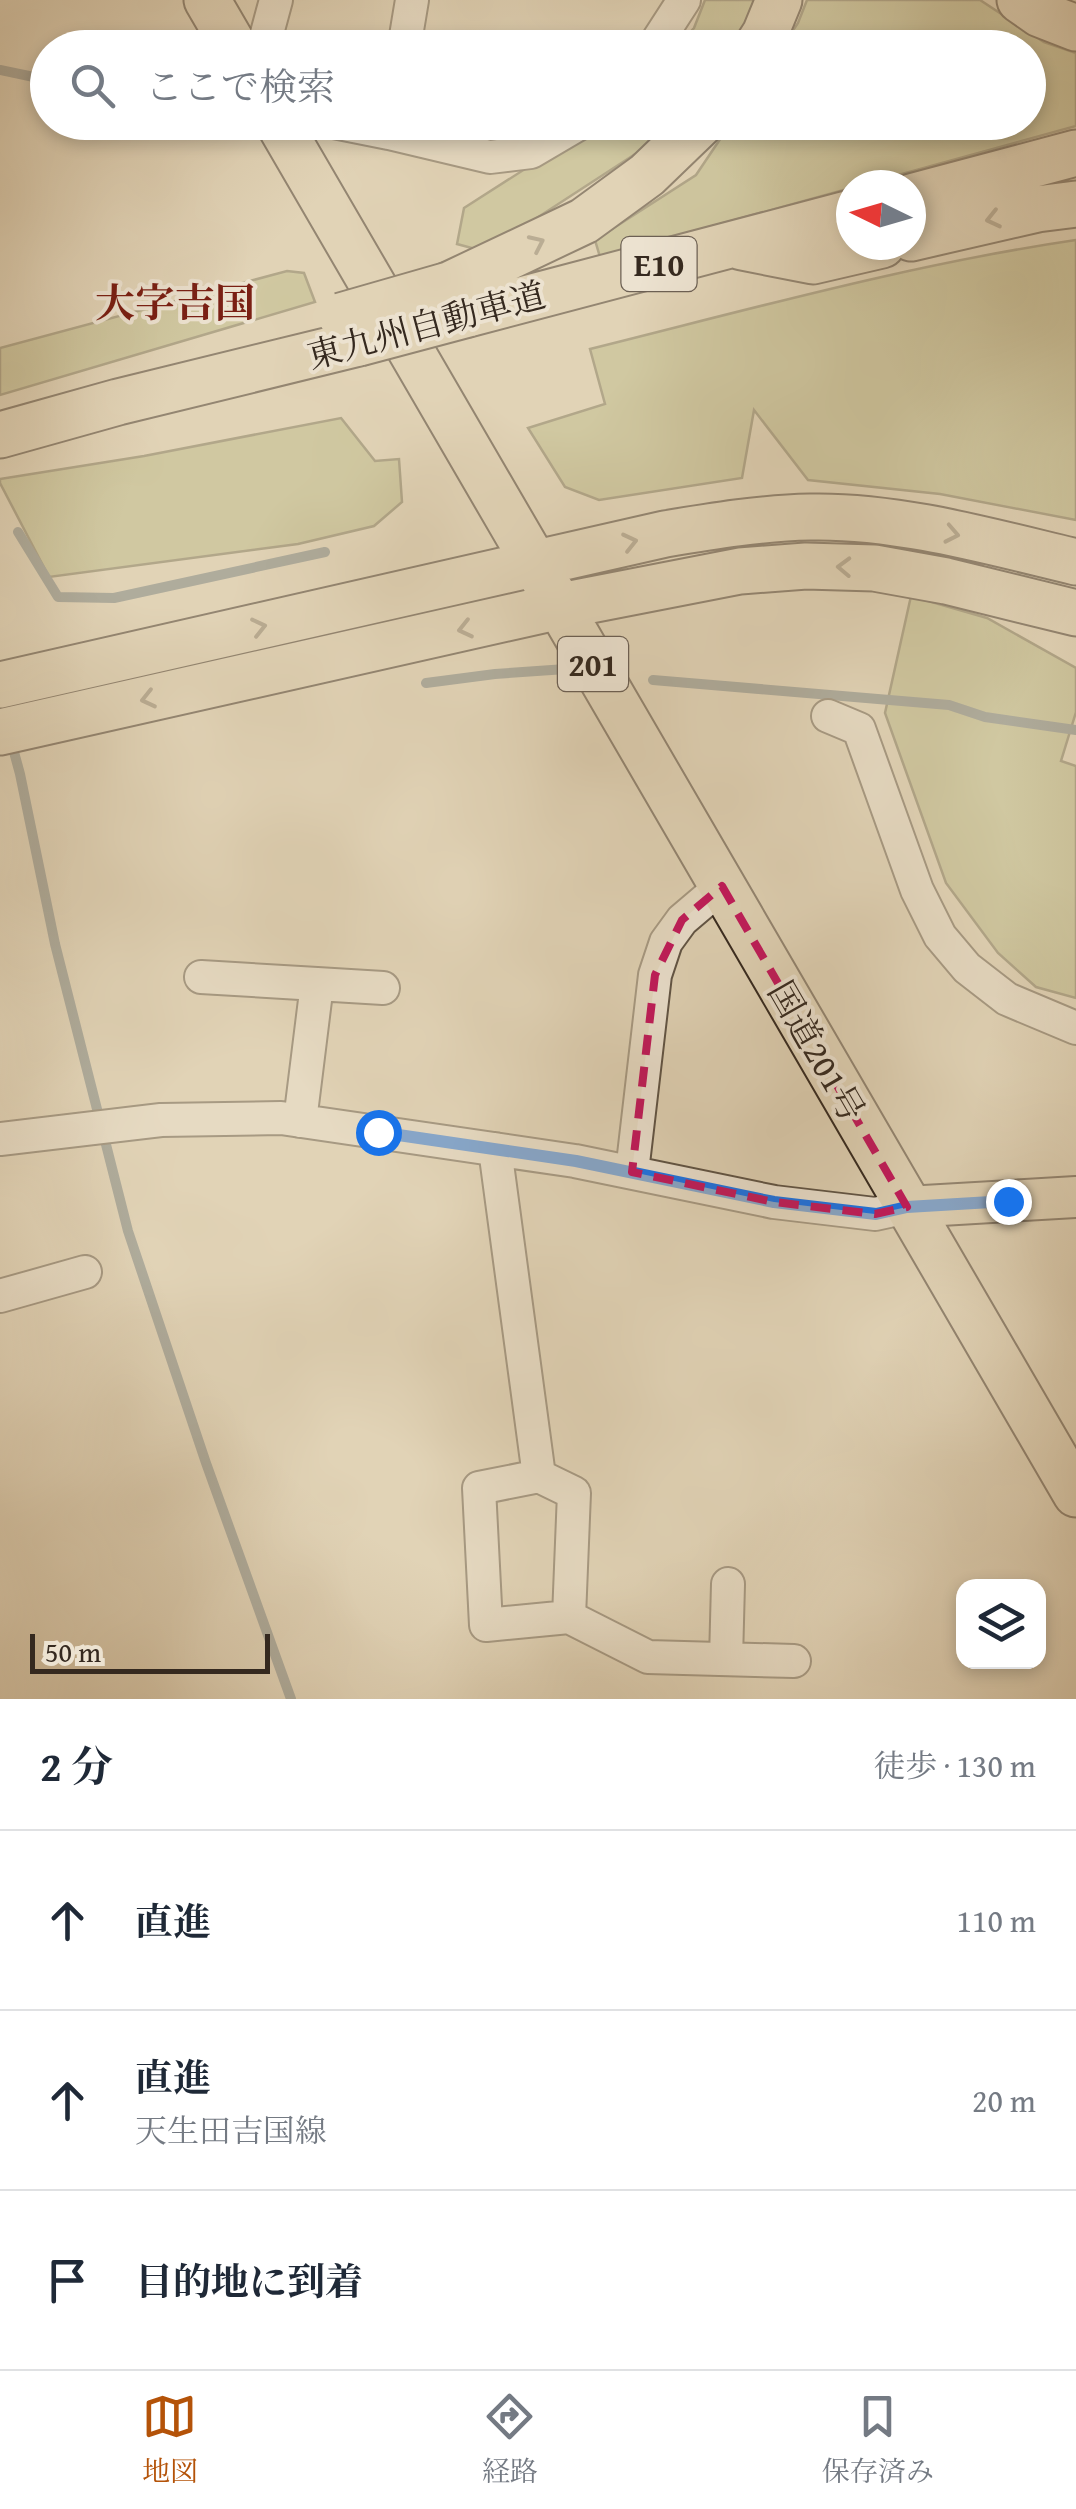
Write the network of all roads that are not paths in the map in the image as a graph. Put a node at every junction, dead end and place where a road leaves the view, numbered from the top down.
1 (207, 0) edge
2 (276, 0) edge
3 (412, 0) edge
4 (684, 0) edge
5 (779, 0) edge
6 (1020, 0) edge
7 (1076, 28) edge
8 (224, 30) edge
9 (268, 30) edge
10 (407, 30) edge
11 (665, 30) edge
12 (767, 30) edge
13 (288, 140) edge
14 (431, 140) edge
15 (551, 140) edge
16 (684, 140) edge
17 (1076, 154) edge
18 (926, 193) edge
19 (1076, 204) edge
20 (836, 217) edge
21 (926, 235) edge
22 (732, 245) junction
23 (836, 256) edge
24 (458, 299) junction
25 (350, 330) junction
26 (0, 417) edge
27 (0, 435) edge
28 (1076, 562) edge
29 (535, 565) junction
30 (560, 606) junction
31 (1076, 613) edge
32 (14, 682) edge
33 (828, 716) dead end
34 (18, 728) edge
35 (722, 886) junction
36 (202, 977) dead end
37 (317, 984) junction
38 (383, 988) dead end
39 (1076, 1028) edge
40 (300, 1121) junction
41 (0, 1139) edge
42 (495, 1149) junction
43 (632, 1172) junction
44 (1076, 1197) edge
45 (907, 1207) junction
46 (85, 1272) dead end
47 (0, 1296) edge
48 (539, 1476) junction
49 (1076, 1494) edge
50 (728, 1584) dead end
51 (568, 1617) junction
52 (726, 1659) junction
53 (794, 1661) dead end

1 - 8 highway
2 - 9 street
3 - 10 street
4 - 11 street
5 - 12 highway
6 - 7 highway
13 - 29 highway, 国道201号 / 201
14 - 15 street
24 -> 16 highway
17 - 18 highway
19 -> 21 highway
20 - 22 highway, 東九州自動車道 / E10
22 - 23 highway
22 - 24 highway, 東九州自動車道 / E10
24 - 25 highway, 東九州自動車道 / E10, bridge
25 - 26 highway
25 - 27 highway, 東九州自動車道 / E10
29 -> 28 highway
29 - 30 highway, 国道201号 / 201
32 -> 29 highway
31 -> 30 highway
30 -> 34 highway, 201
30 - 35 highway, 国道201号 / 201
33 - 39 street
35 - 43 street
35 - 45 highway, 国道201号 / 201
36 - 37 street
37 - 38 street
37 - 40 street
40 - 41 street
40 - 42 street
42 - 43 street
42 - 48 street
43 - 45 street
44 - 45 main road
45 - 49 highway, 国道201号 / 201
46 - 47 street
48 - 51 street
48 - 51 street
50 - 52 street
51 - 52 street
52 - 53 street

